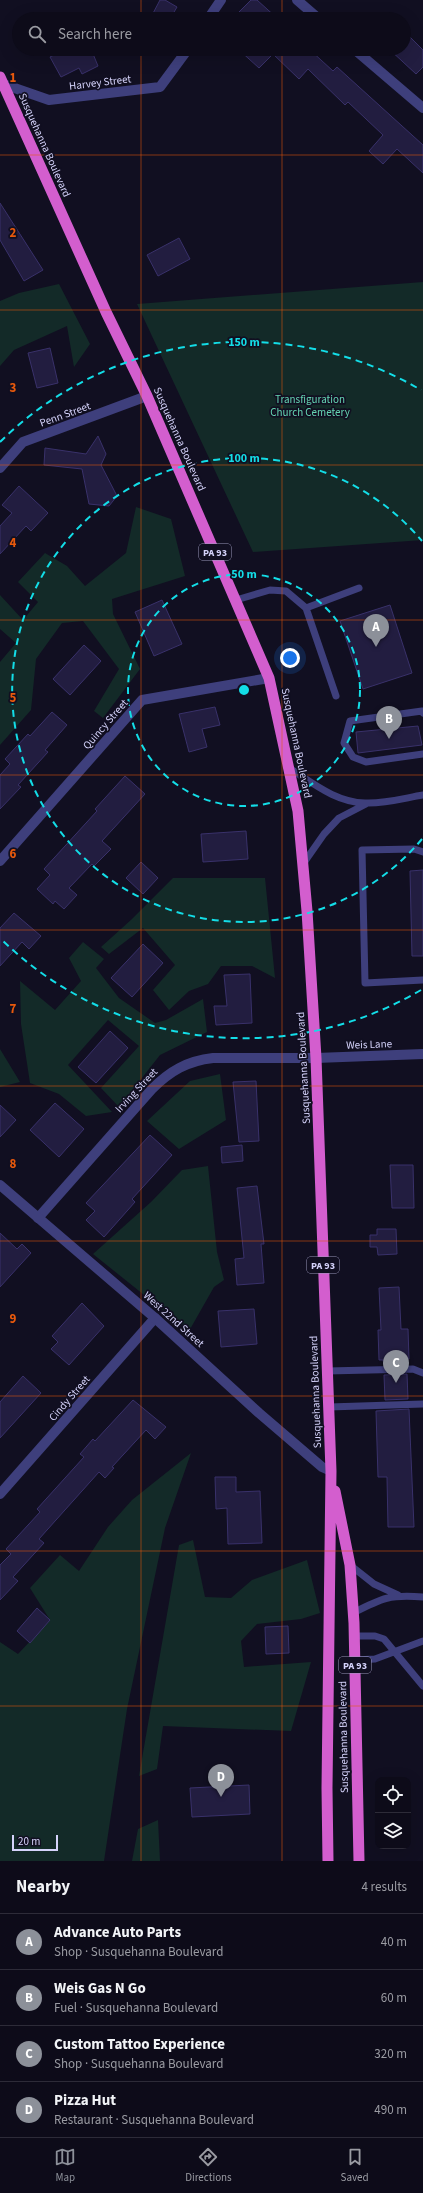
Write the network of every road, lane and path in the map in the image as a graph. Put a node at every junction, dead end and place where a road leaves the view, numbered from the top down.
1 (221, 0) edge
2 (297, 0) edge
3 (213, 12) edge
4 (311, 12) edge
5 (183, 56) edge
6 (362, 56) edge
7 (1, 82) edge
8 (423, 108) edge
9 (147, 396) junction
10 (0, 468) edge
11 (359, 588) dead end
12 (236, 600) junction
13 (306, 608) junction
14 (269, 678) junction
15 (336, 696) dead end
16 (423, 713) edge
17 (423, 754) edge
18 (289, 768) junction
19 (423, 795) edge
20 (366, 804) junction
21 (423, 852) edge
22 (0, 861) edge
23 (303, 864) junction
24 (423, 980) edge
25 (423, 1054) edge
26 (316, 1058) junction
27 (0, 1185) edge
28 (38, 1218) junction
29 (155, 1318) junction
30 (327, 1371) junction
31 (423, 1373) edge
32 (423, 1404) edge
33 (329, 1407) junction
34 (331, 1471) junction
35 (0, 1494) edge
36 (350, 1565) junction
37 (398, 1595) junction
38 (423, 1597) edge
39 (353, 1613) junction
40 (354, 1636) junction
41 (423, 1641) edge
42 (394, 1652) junction
43 (355, 1660) junction
44 (423, 1686) edge
45 (328, 1861) edge
46 (359, 1861) edge

1 - 3 street
2 - 4 street
5 - 7 street, Harvey Street
6 - 8 street
7 - 9 highway, Susquehanna Boulevard / PA 93
9 - 10 street, Penn Street
9 - 12 highway, Susquehanna Boulevard / PA 93
11 - 13 lane
12 - 13 lane
12 - 14 highway, Susquehanna Boulevard / PA 93
13 - 15 lane
14 - 18 highway, Susquehanna Boulevard / PA 93
14 - 22 street, Quincy Street
16 - 17 lane
18 - 20 lane
18 - 23 highway, Susquehanna Boulevard / PA 93
19 - 20 lane
20 - 23 lane
21 - 24 lane
23 - 26 highway, Susquehanna Boulevard / PA 93
25 - 26 street, Weis Lane
26 - 28 street, Irving Street
26 - 30 highway, Susquehanna Boulevard / PA 93
27 - 28 street, West 22nd Street
28 - 29 street, West 22nd Street
29 - 34 street, West 22nd Street
29 - 35 street, Cindy Street
30 - 31 lane
30 - 33 highway, Susquehanna Boulevard / PA 93
32 - 33 lane
33 - 34 highway, Susquehanna Boulevard / PA 93
34 - 36 highway, Susquehanna Boulevard / PA 93
34 - 45 highway, Susquehanna Boulevard / PA 93
36 - 37 lane
36 - 39 highway, Susquehanna Boulevard / PA 93
37 - 38 lane
37 - 39 lane
39 - 40 highway, Susquehanna Boulevard / PA 93
40 - 42 lane
40 - 43 highway, Susquehanna Boulevard / PA 93
41 - 42 lane
42 - 43 lane
42 - 44 lane
43 - 46 highway, Susquehanna Boulevard / PA 93

